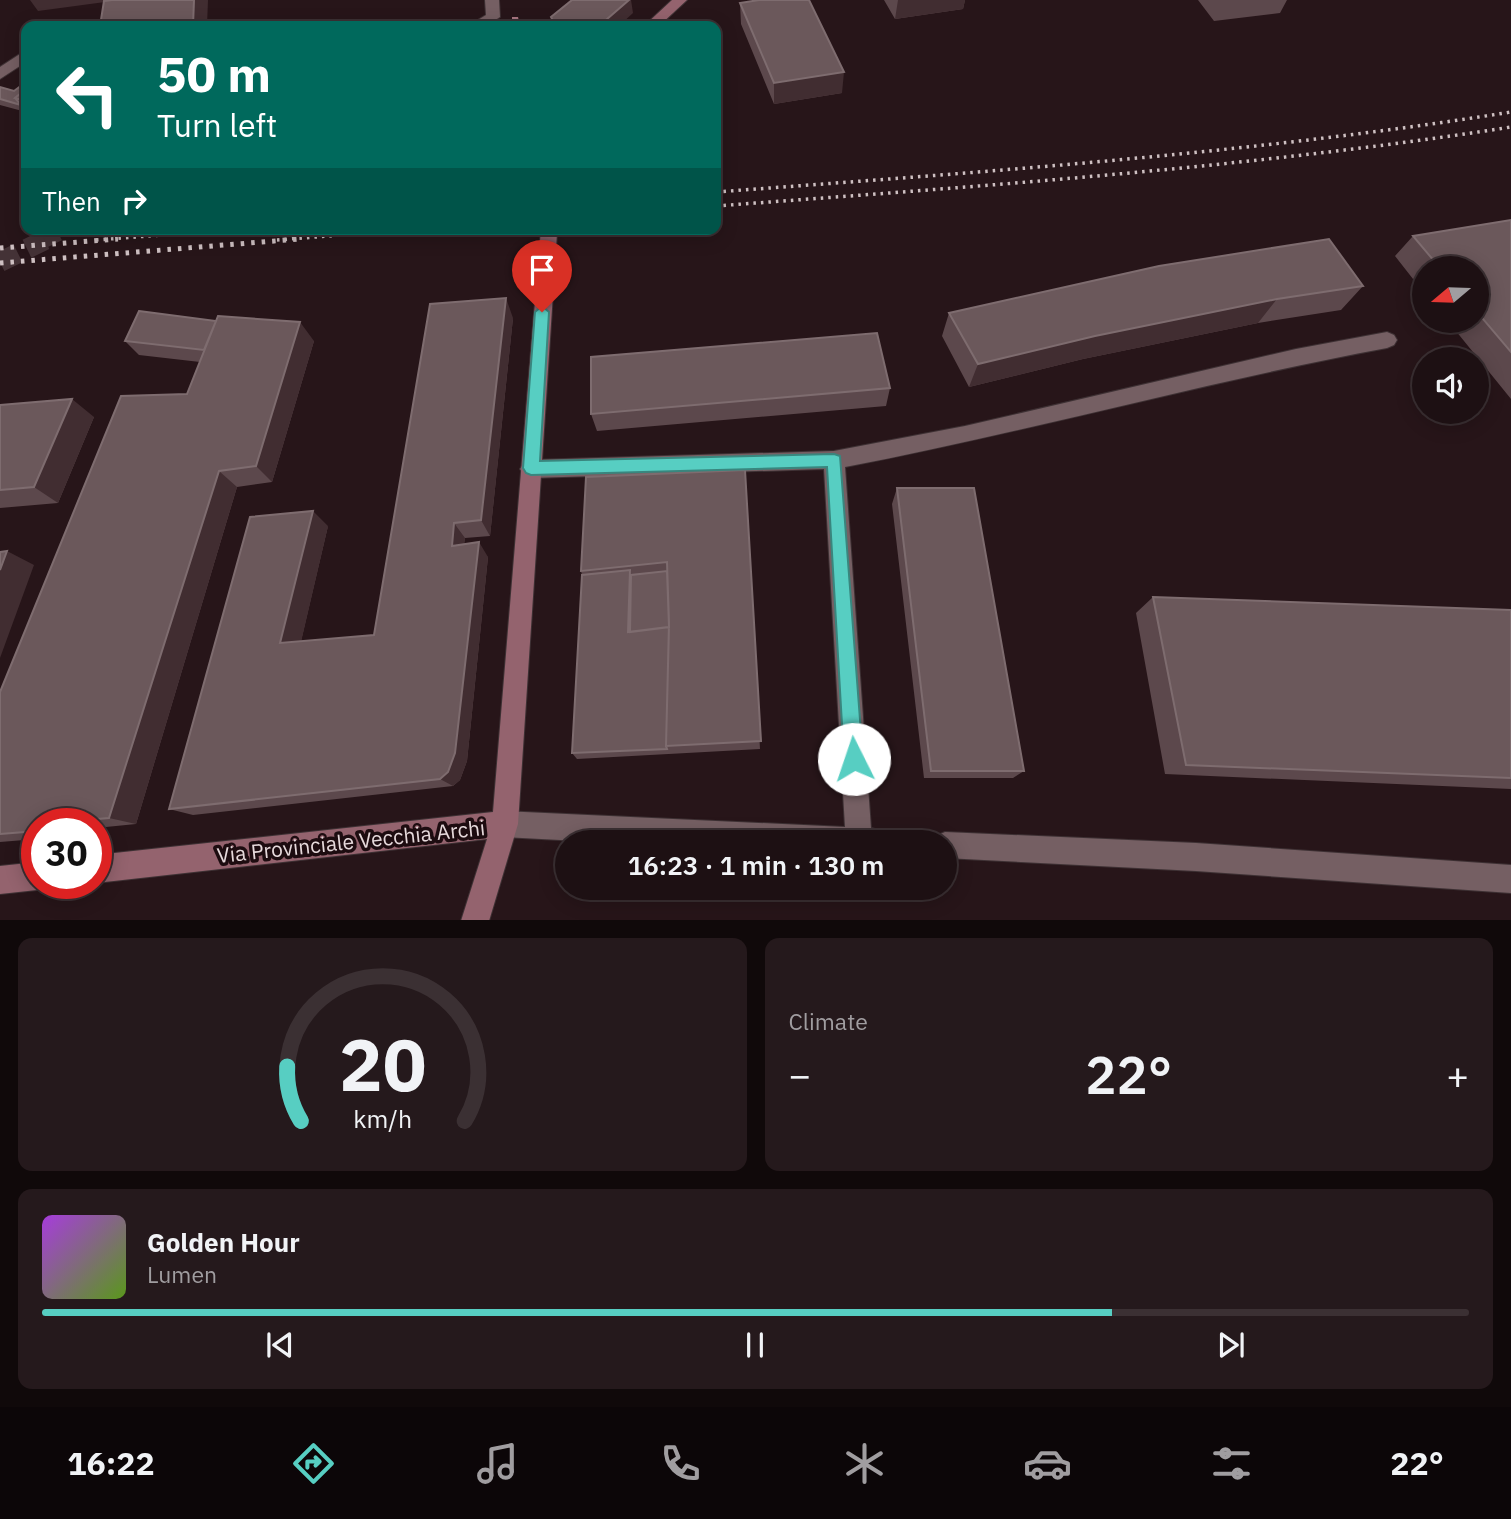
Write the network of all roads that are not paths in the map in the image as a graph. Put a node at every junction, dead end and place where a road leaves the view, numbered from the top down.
1 (492, 0) edge
2 (680, 0) edge
3 (486, 21) edge
4 (657, 21) edge
5 (21, 59) edge
6 (0, 74) edge
7 (548, 235) edge
8 (1387, 340) dead end
9 (834, 460) junction
10 (531, 468) junction
11 (505, 824) junction
12 (634, 830) edge
13 (869, 830) edge
14 (957, 846) edge
15 (112, 867) edge
16 (21, 878) edge
17 (1511, 878) edge
18 (0, 880) edge
19 (475, 920) edge

1 - 3 street
2 - 4 street
5 - 6 street
7 - 10 street
8 - 9 street
9 - 10 street
9 - 13 street
10 - 11 street
11 - 12 street
11 - 15 street, Via Provinciale Vecchia Archi
11 - 19 street, Via Provinciale Vecchia Archi
14 - 17 street
16 - 18 street

